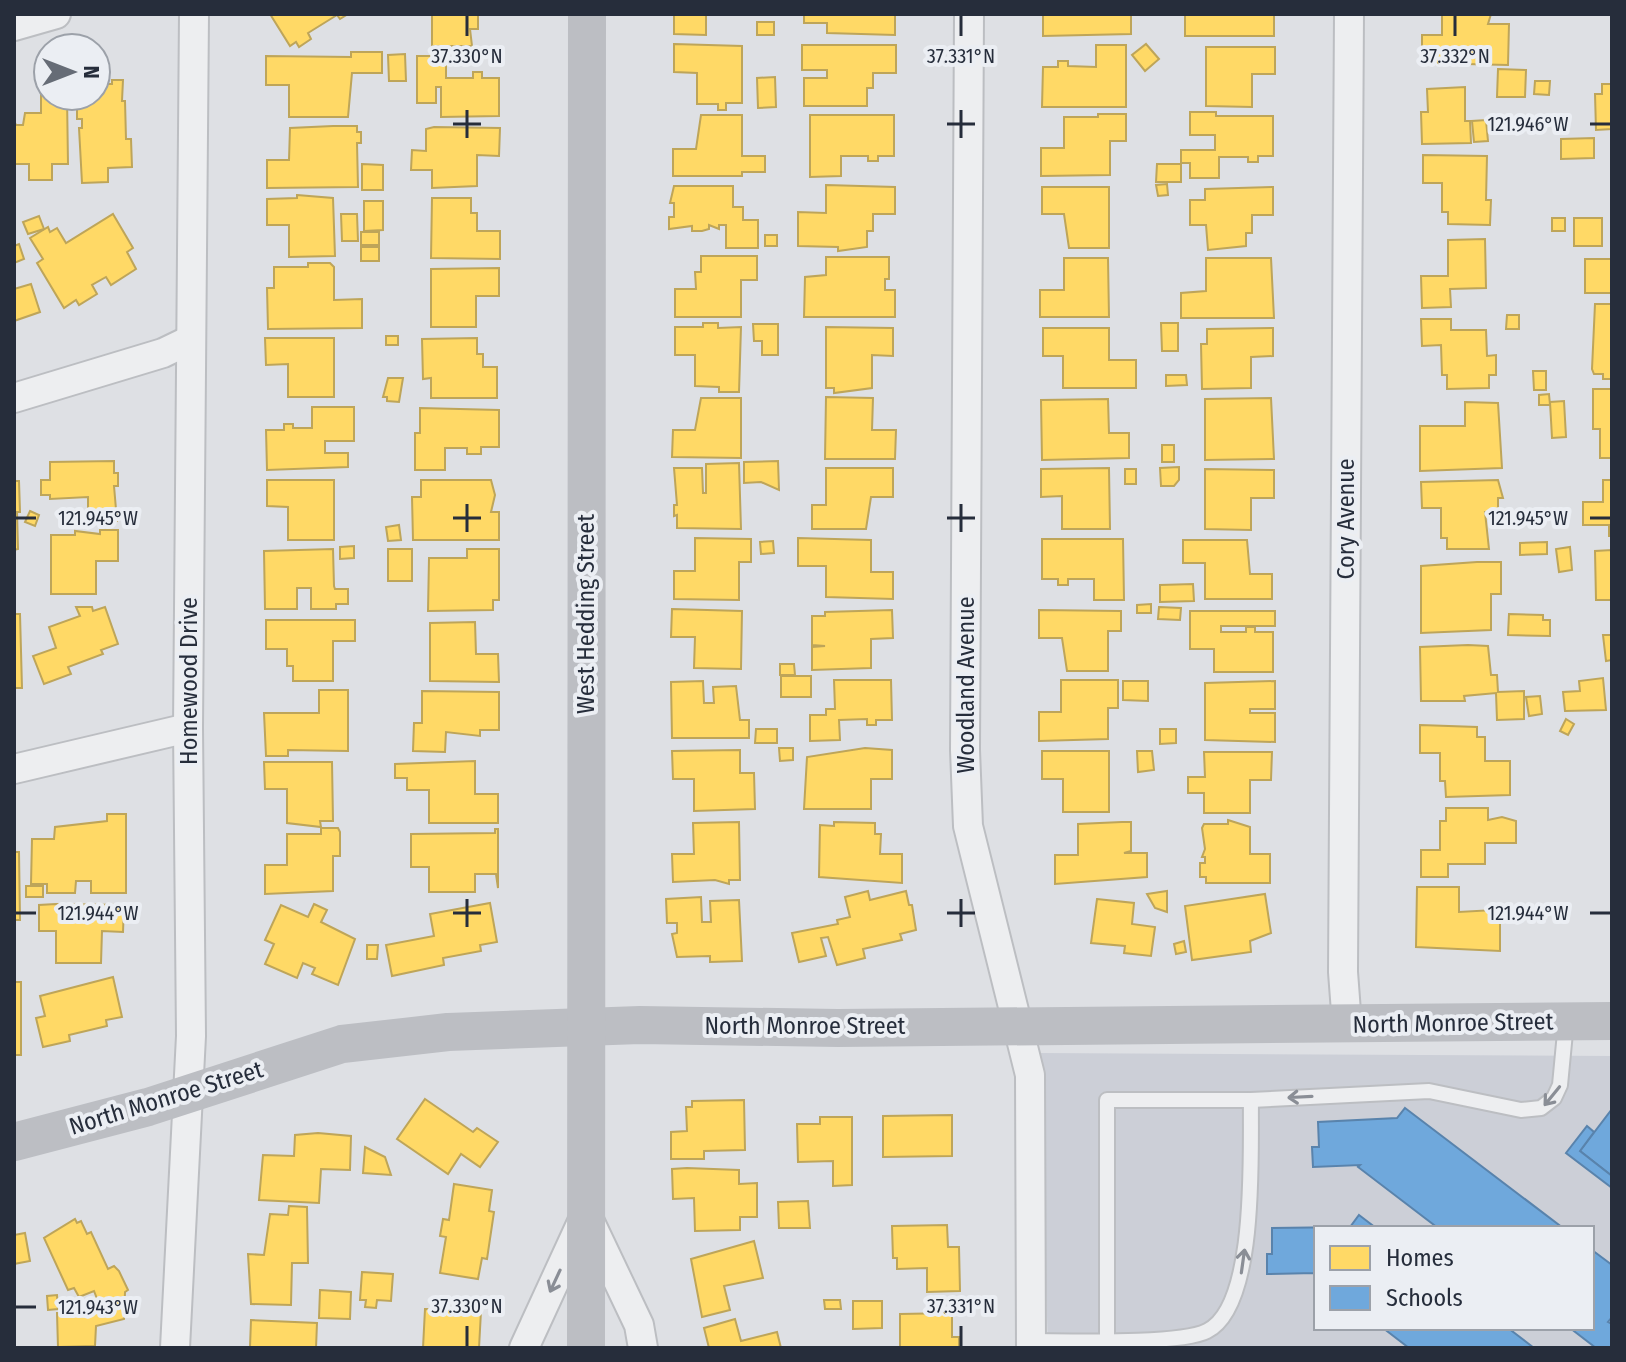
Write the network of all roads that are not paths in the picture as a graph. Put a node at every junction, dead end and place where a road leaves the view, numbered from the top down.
1 (56, 14) edge
2 (194, 14) edge
3 (587, 14) edge
4 (969, 14) edge
5 (1349, 14) edge
6 (14, 26) edge
7 (190, 340) junction
8 (14, 398) edge
9 (188, 728) junction
10 (14, 769) edge
11 (1566, 1021) junction
12 (1612, 1021) edge
13 (1015, 1025) junction
14 (1347, 1025) junction
15 (586, 1030) junction
16 (188, 1094) junction
17 (1251, 1100) junction
18 (14, 1142) edge
19 (586, 1214) junction
20 (1107, 1339) junction
21 (1031, 1344) edge
22 (175, 1348) edge
23 (524, 1348) edge
24 (586, 1348) edge
25 (643, 1348) edge

1 - 6 street
2 - 7 street, Homewood Drive
3 - 15 main road, West Hedding Street
4 - 13 street, Woodland Avenue
5 - 14 street, Cory Avenue
7 - 8 street
7 - 9 street, Homewood Drive
9 - 10 street
9 - 16 street, Homewood Drive
11 - 12 main road, North Monroe Street
11 - 14 main road, North Monroe Street
11 -> 17 lane
13 - 14 main road, North Monroe Street
13 - 15 main road, North Monroe Street
13 - 21 street, Woodland Avenue
15 - 16 main road, North Monroe Street
15 - 19 main road, West Hedding Street
16 - 18 main road, North Monroe Street
16 - 22 street, Homewood Drive
20 -> 17 lane
17 - 20 lane
19 -> 23 street, West Hedding Street
19 - 24 main road, West Hedding Street
19 - 25 street, West Hedding Street
20 - 21 lane

